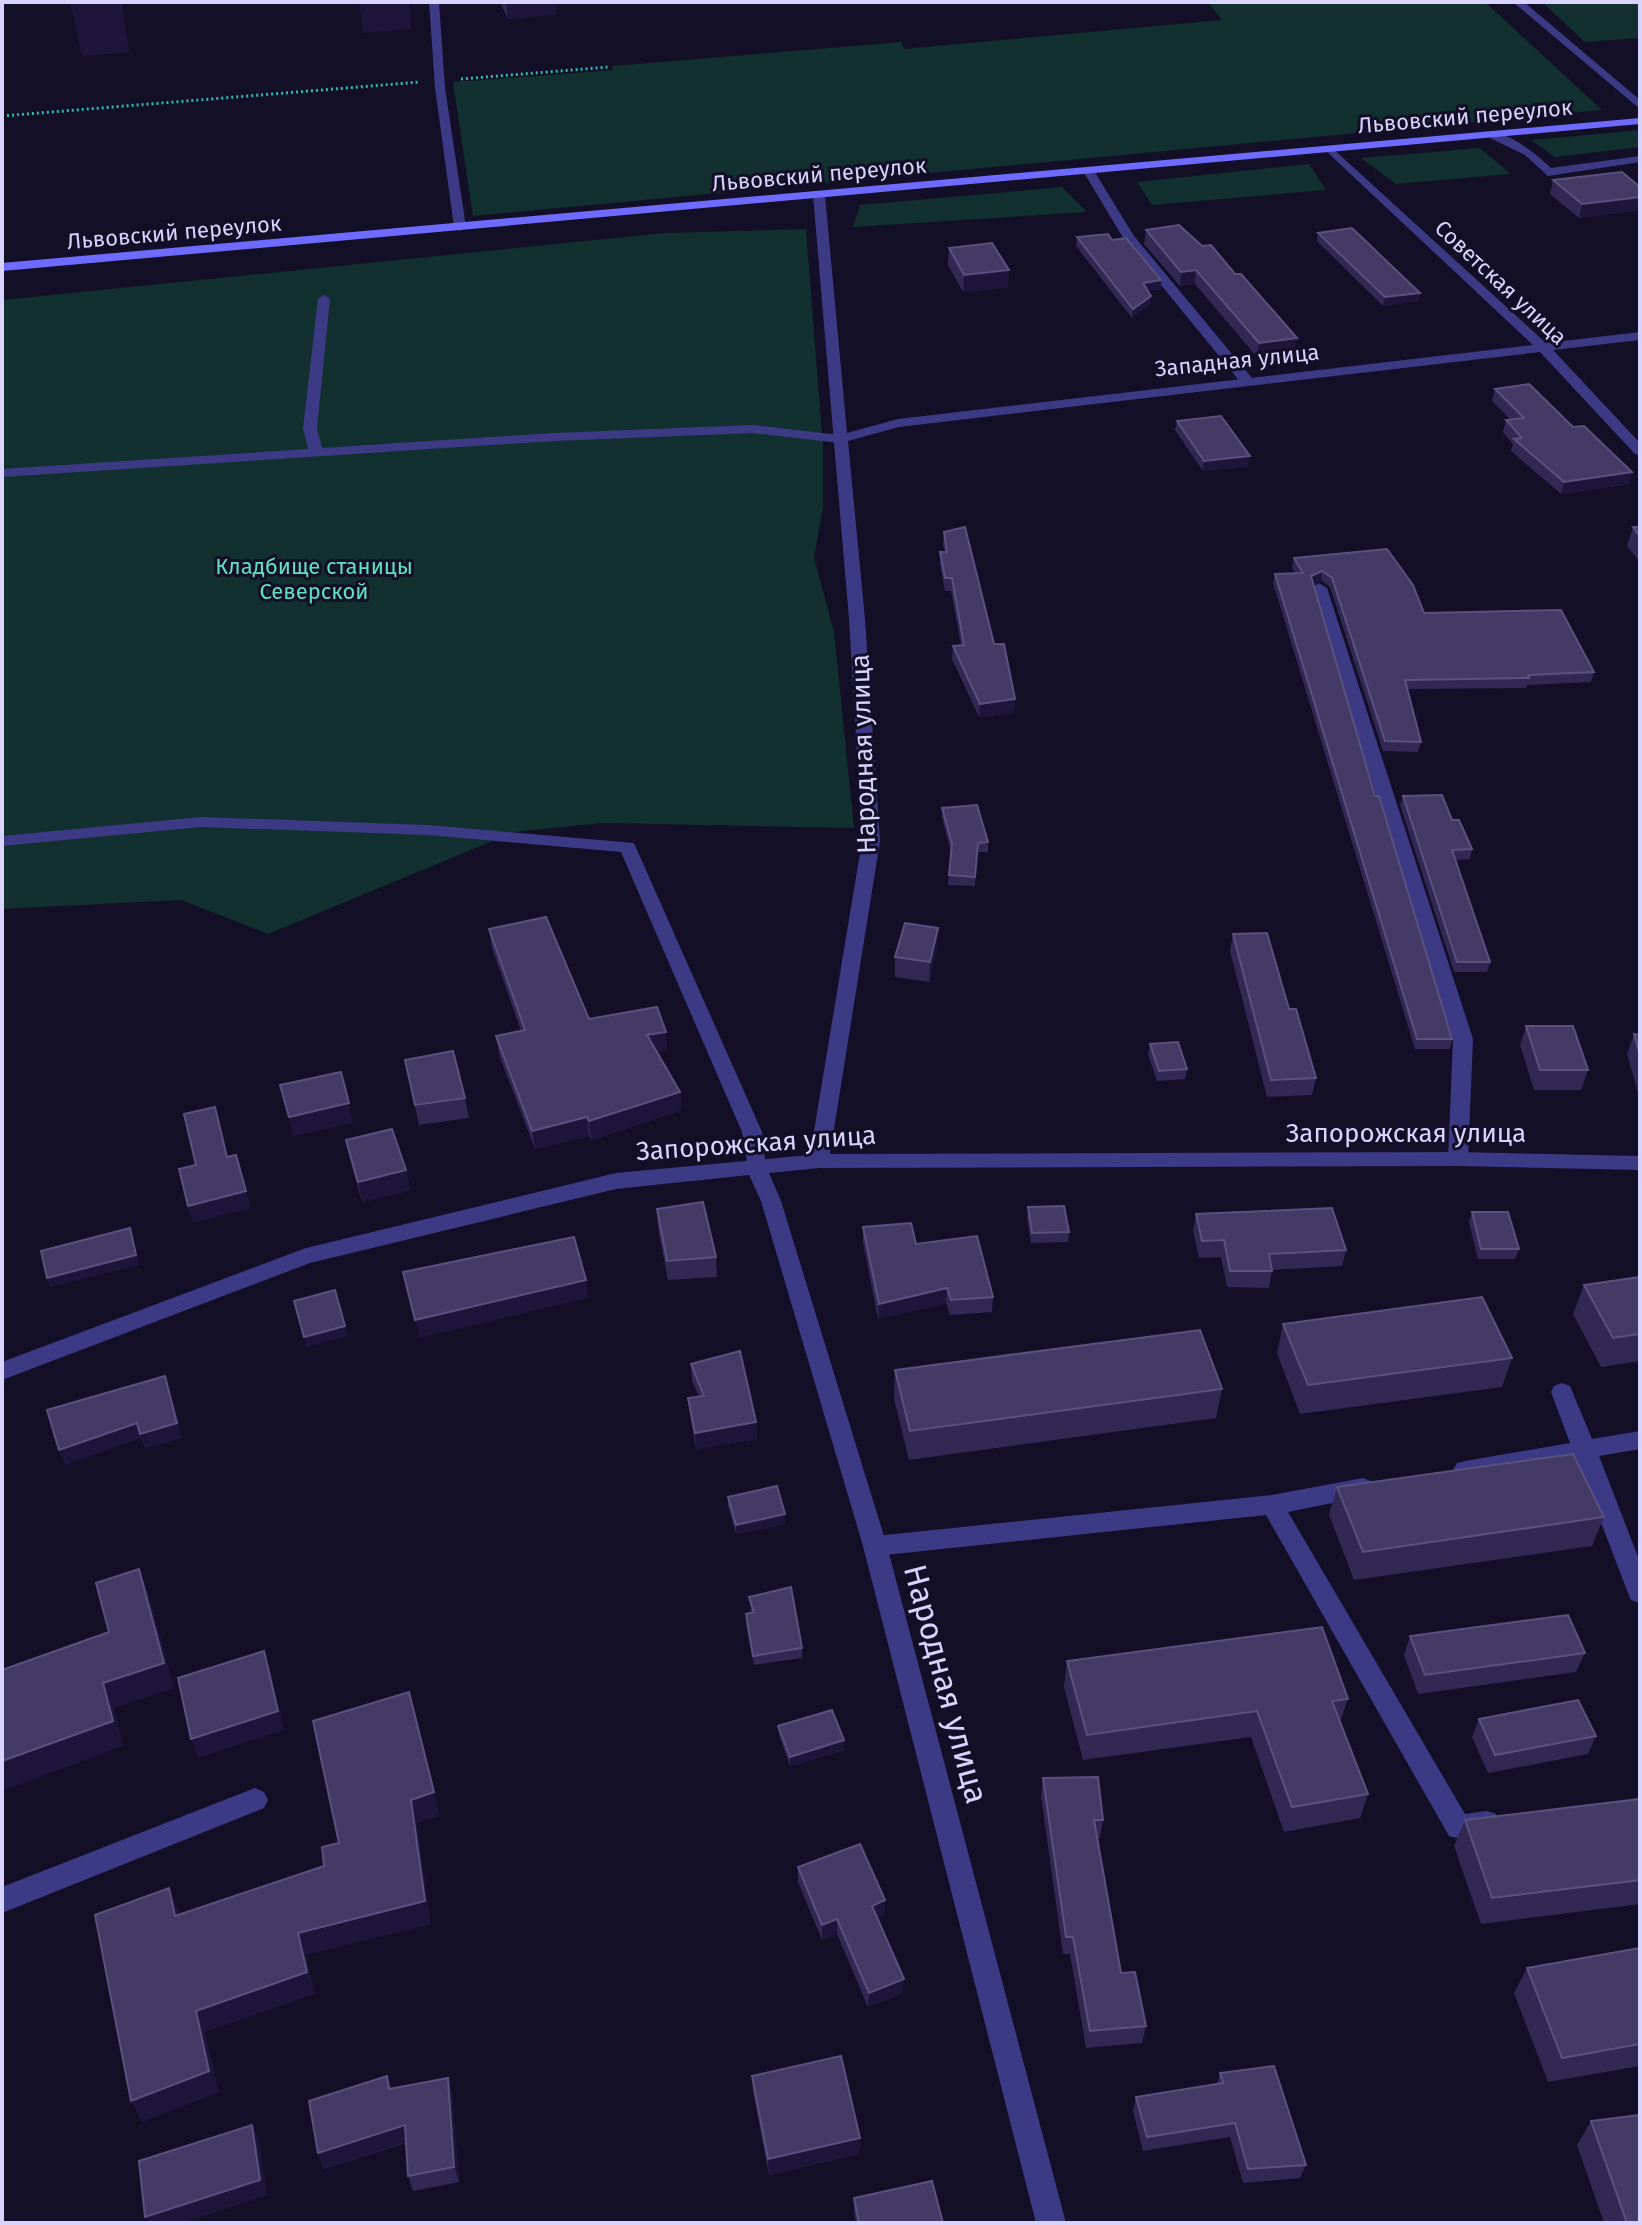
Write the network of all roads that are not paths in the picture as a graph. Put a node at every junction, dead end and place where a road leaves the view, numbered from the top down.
1 (434, 2) edge
2 (1518, 2) edge
3 (1640, 106) edge
4 (1640, 121) edge
5 (1490, 134) junction
6 (1330, 149) junction
7 (1640, 159) edge
8 (1089, 171) junction
9 (819, 195) junction
10 (460, 227) junction
11 (2, 267) edge
12 (324, 299) dead end
13 (1640, 336) edge
14 (1545, 349) junction
15 (1247, 381) junction
16 (840, 439) junction
17 (315, 450) junction
18 (1640, 451) edge
19 (2, 473) edge
20 (1319, 588) dead end
21 (2, 841) edge
22 (1458, 1159) junction
23 (819, 1161) junction
24 (1640, 1163) edge
25 (756, 1168) junction
26 (2, 1371) edge
27 (1562, 1392) dead end
28 (1640, 1440) edge
29 (1584, 1449) junction
30 (1444, 1474) edge
31 (1381, 1485) edge
32 (1272, 1505) junction
33 (875, 1546) junction
34 (1640, 1593) edge
35 (255, 1800) dead end
36 (1518, 1818) edge
37 (2, 1900) edge
38 (1051, 2223) edge

1 - 10 street
2 - 3 street
4 - 5 main road, Львовский переулок
5 - 6 main road, Львовский переулок
5 - 7 street
6 - 8 main road, Львовский переулок
6 - 14 street, Советская улица
8 - 9 main road, Львовский переулок
8 - 15 street
9 - 10 main road, Львовский переулок
9 - 16 street, Народная улица
10 - 11 main road, Львовский переулок
12 - 17 street
13 - 14 street, Западная улица
14 - 15 street, Западная улица
14 - 18 street, Советская улица
15 - 16 street, Западная улица
16 - 17 street
16 - 23 street, Народная улица
17 - 19 street
20 - 22 street
21 - 25 street, Народная улица
22 - 23 street, Запорожская улица
22 - 24 street, Запорожская улица
23 - 25 street, Запорожская улица
25 - 26 street, Запорожская улица
25 - 33 street, Народная улица
27 - 29 street
28 - 29 street
29 - 30 street
29 - 34 street
31 - 32 street
32 - 33 street
32 - 36 street
33 - 38 street, Народная улица
35 - 37 street

